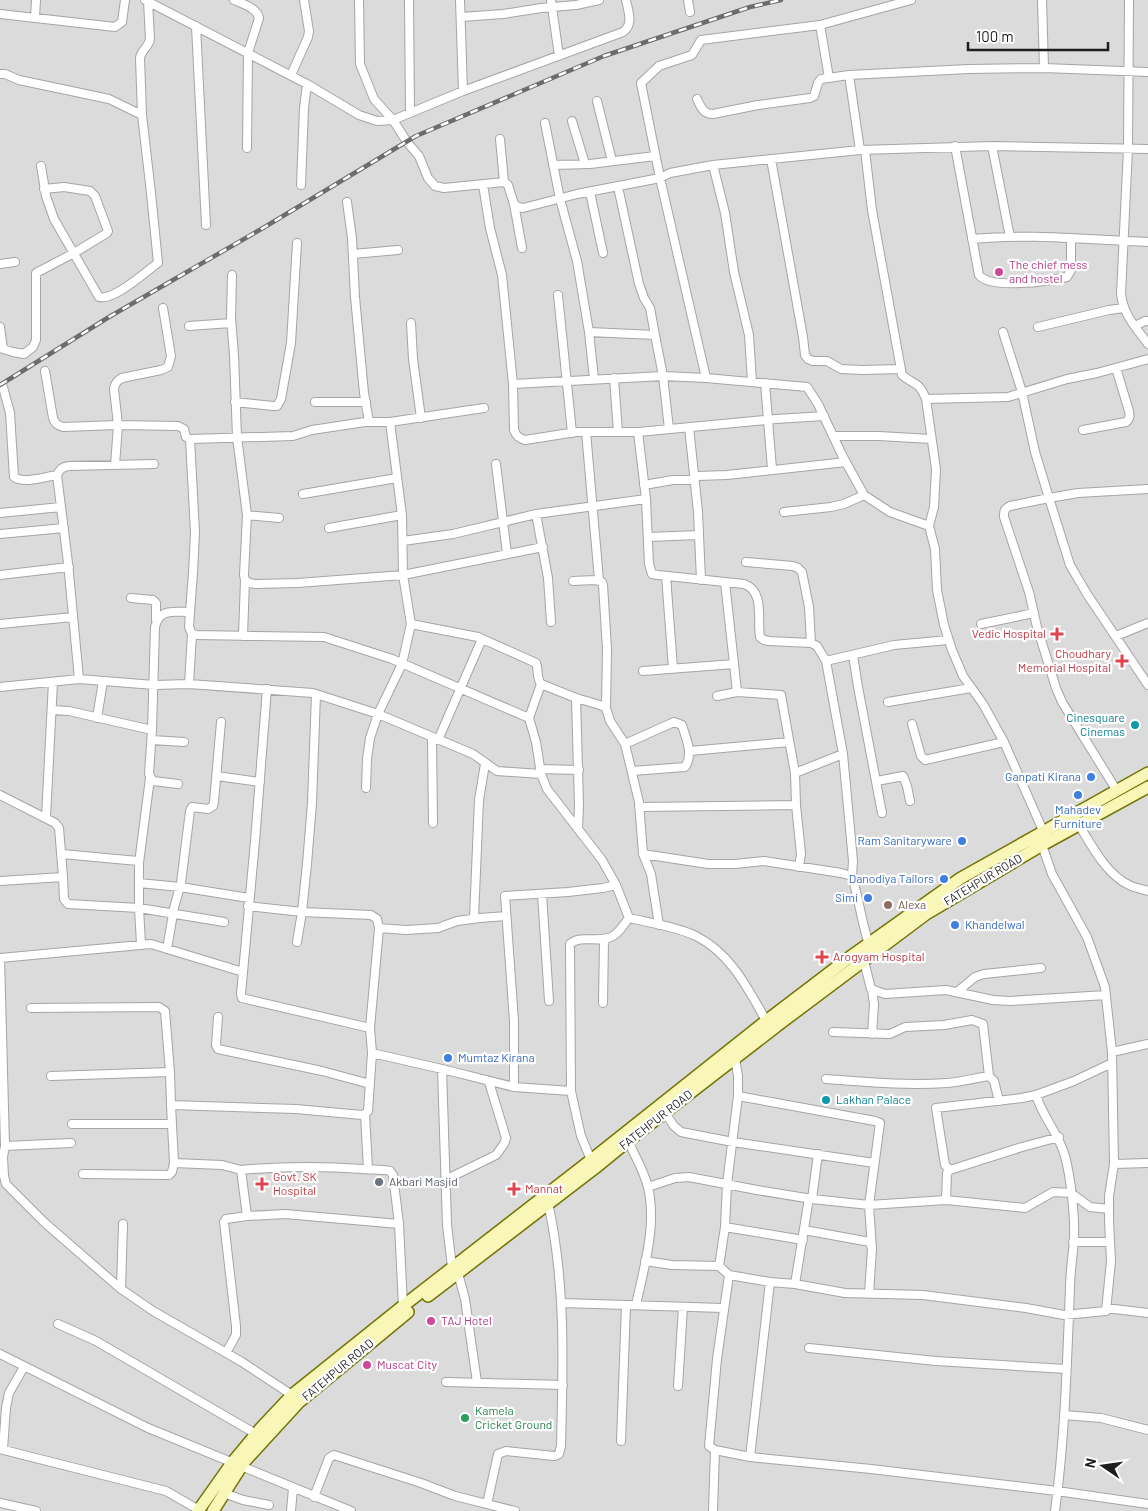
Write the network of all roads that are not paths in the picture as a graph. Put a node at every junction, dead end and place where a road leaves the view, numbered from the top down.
1 (36, 0) edge
2 (125, 0) edge
3 (234, 0) edge
4 (304, 0) edge
5 (359, 0) edge
6 (409, 0) edge
7 (460, 0) edge
8 (598, 0) edge
9 (626, 0) edge
10 (688, 0) edge
11 (911, 0) edge
12 (1042, 0) edge
13 (1128, 0) edge
14 (146, 1) edge
15 (552, 4) edge
16 (690, 12) dead end
17 (0, 14) edge
18 (35, 17) junction
19 (461, 17) junction
20 (820, 25) junction
21 (196, 26) junction
22 (248, 53) junction
23 (559, 56) junction
24 (1044, 68) junction
25 (1128, 72) junction
26 (1148, 72) edge
27 (0, 74) edge
28 (849, 75) junction
29 (291, 76) junction
30 (829, 78) junction
31 (307, 84) junction
32 (463, 91) junction
33 (697, 99) dead end
34 (597, 101) dead end
35 (410, 113) junction
36 (142, 115) junction
37 (393, 120) junction
38 (572, 121) dead end
39 (545, 122) dead end
40 (500, 139) dead end
41 (955, 146) junction
42 (992, 146) junction
43 (247, 148) dead end
44 (1128, 149) junction
45 (1148, 149) edge
46 (862, 150) junction
47 (655, 156) junction
48 (771, 159) junction
49 (612, 161) junction
50 (585, 164) junction
51 (553, 165) junction
52 (713, 165) junction
53 (40, 166) dead end
54 (660, 178) junction
55 (504, 182) junction
56 (301, 185) dead end
57 (482, 185) junction
58 (618, 187) junction
59 (44, 189) junction
60 (590, 192) junction
61 (560, 198) junction
62 (347, 202) dead end
63 (514, 204) junction
64 (206, 225) dead end
65 (1010, 237) junction
66 (1071, 238) junction
67 (972, 240) junction
68 (1124, 241) junction
69 (1148, 242) edge
70 (297, 243) dead end
71 (522, 248) dead end
72 (398, 250) dead end
73 (74, 253) junction
74 (603, 253) dead end
75 (353, 254) junction
76 (15, 262) dead end
77 (0, 264) edge
78 (232, 275) dead end
79 (558, 295) dead end
80 (163, 308) dead end
81 (1124, 308) junction
82 (1148, 322) edge
83 (231, 323) junction
84 (411, 323) dead end
85 (189, 326) dead end
86 (1135, 326) junction
87 (1038, 327) dead end
88 (0, 328) edge
89 (589, 332) junction
90 (1003, 332) dead end
91 (655, 335) junction
92 (1148, 344) edge
93 (1148, 359) edge
94 (1116, 368) junction
95 (901, 369) junction
96 (45, 371) dead end
97 (663, 376) junction
98 (614, 378) junction
99 (706, 378) junction
100 (594, 379) junction
101 (567, 380) junction
102 (752, 382) junction
103 (765, 382) junction
104 (513, 384) junction
105 (3, 387) dead end
106 (1022, 392) junction
107 (926, 399) junction
108 (235, 402) junction
109 (315, 402) dead end
110 (366, 402) junction
111 (484, 408) dead end
112 (824, 416) junction
113 (421, 418) junction
114 (768, 419) junction
115 (369, 422) junction
116 (390, 422) junction
117 (118, 425) junction
118 (689, 427) junction
119 (669, 429) junction
120 (1082, 430) dead end
121 (586, 432) junction
122 (618, 432) junction
123 (638, 432) junction
124 (572, 433) junction
125 (833, 436) junction
126 (236, 437) junction
127 (190, 439) junction
128 (932, 439) junction
129 (846, 462) junction
130 (154, 464) dead end
131 (496, 464) dead end
132 (115, 465) junction
133 (772, 469) junction
134 (56, 475) junction
135 (695, 477) junction
136 (397, 478) junction
137 (644, 485) junction
138 (1148, 489) edge
139 (303, 494) dead end
140 (864, 495) junction
141 (1049, 498) junction
142 (646, 499) junction
143 (61, 507) junction
144 (592, 507) junction
145 (784, 512) dead end
146 (0, 513) edge
147 (536, 514) junction
148 (247, 515) junction
149 (402, 515) junction
150 (279, 518) dead end
151 (502, 522) junction
152 (929, 526) junction
153 (64, 528) junction
154 (329, 528) dead end
155 (0, 534) edge
156 (699, 535) junction
157 (648, 537) junction
158 (403, 541) junction
159 (543, 547) junction
160 (507, 554) junction
161 (746, 562) dead end
162 (69, 567) junction
163 (0, 575) edge
164 (403, 575) junction
165 (666, 576) junction
166 (245, 580) junction
167 (599, 580) junction
168 (700, 580) junction
169 (573, 581) dead end
170 (725, 582) junction
171 (131, 598) dead end
172 (190, 612) junction
173 (1034, 614) junction
174 (73, 617) junction
175 (156, 620) junction
176 (550, 622) dead end
177 (1148, 623) edge
178 (0, 624) edge
179 (411, 624) junction
180 (981, 624) dead end
181 (192, 634) junction
182 (243, 636) junction
183 (1116, 636) junction
184 (482, 639) junction
185 (948, 640) junction
186 (812, 643) junction
187 (853, 655) junction
188 (826, 662) junction
189 (402, 664) junction
190 (734, 664) junction
191 (673, 668) junction
192 (643, 670) dead end
193 (80, 679) junction
194 (103, 681) junction
195 (53, 682) junction
196 (189, 684) junction
197 (541, 684) junction
198 (154, 685) junction
199 (1148, 685) edge
200 (0, 687) edge
201 (461, 688) junction
202 (972, 688) junction
203 (267, 689) junction
204 (737, 692) junction
205 (316, 694) junction
206 (717, 696) dead end
207 (576, 698) junction
208 (888, 702) dead end
209 (606, 708) junction
210 (52, 710) junction
211 (378, 714) junction
212 (97, 718) junction
213 (529, 718) junction
214 (221, 722) dead end
215 (912, 724) dead end
216 (152, 730) junction
217 (435, 738) junction
218 (152, 740) junction
219 (184, 742) dead end
220 (789, 742) junction
221 (1004, 742) junction
222 (625, 744) junction
223 (690, 751) junction
224 (843, 754) junction
225 (485, 764) junction
226 (579, 770) junction
227 (540, 771) junction
228 (632, 771) junction
229 (795, 773) junction
230 (1148, 774) edge
231 (216, 776) junction
232 (150, 778) junction
233 (876, 781) junction
234 (260, 782) junction
235 (178, 784) dead end
236 (1148, 787) edge
237 (366, 788) dead end
238 (1116, 791) junction
239 (0, 795) edge
240 (910, 801) dead end
241 (796, 805) junction
242 (639, 807) junction
243 (882, 813) dead end
244 (46, 817) junction
245 (433, 823) dead end
246 (1079, 825) junction
247 (578, 828) junction
248 (1044, 833) junction
249 (1042, 845) junction
250 (62, 854) junction
251 (643, 854) junction
252 (139, 863) junction
253 (800, 867) junction
254 (852, 876) junction
255 (63, 877) junction
256 (0, 881) edge
257 (139, 883) junction
258 (616, 885) junction
259 (180, 887) junction
260 (1148, 891) edge
261 (542, 894) junction
262 (249, 902) junction
263 (139, 908) junction
264 (302, 912) junction
265 (173, 914) junction
266 (506, 916) junction
267 (474, 918) junction
268 (629, 918) junction
269 (224, 922) dead end
270 (659, 925) junction
271 (379, 928) junction
272 (604, 940) junction
273 (297, 942) dead end
274 (141, 944) junction
275 (167, 949) junction
276 (868, 953) junction
277 (0, 954) edge
278 (0, 958) edge
279 (1041, 968) dead end
280 (243, 972) junction
281 (872, 990) junction
282 (957, 992) junction
283 (1106, 995) junction
284 (549, 1001) dead end
285 (603, 1002) dead end
286 (31, 1008) dead end
287 (218, 1017) dead end
288 (769, 1026) junction
289 (370, 1028) junction
290 (833, 1032) dead end
291 (872, 1034) junction
292 (1148, 1044) edge
293 (1112, 1052) junction
294 (372, 1053) junction
295 (735, 1058) junction
296 (1112, 1063) junction
297 (442, 1068) junction
298 (170, 1072) junction
299 (51, 1076) dead end
300 (989, 1076) junction
301 (826, 1079) dead end
302 (489, 1082) junction
303 (370, 1084) junction
304 (514, 1087) junction
305 (571, 1091) junction
306 (1036, 1095) junction
307 (738, 1096) junction
308 (999, 1101) junction
309 (171, 1105) junction
310 (665, 1112) junction
311 (365, 1114) junction
312 (72, 1124) dead end
313 (172, 1124) junction
314 (1059, 1137) junction
315 (628, 1141) junction
316 (733, 1142) junction
317 (71, 1143) dead end
318 (5, 1146) junction
319 (818, 1154) junction
320 (2, 1157) edge
321 (591, 1160) junction
322 (174, 1162) junction
323 (874, 1163) junction
324 (1114, 1164) junction
325 (1148, 1164) edge
326 (241, 1170) junction
327 (368, 1170) junction
328 (950, 1170) junction
329 (83, 1174) dead end
330 (572, 1179) junction
331 (445, 1180) junction
332 (727, 1184) junction
333 (648, 1187) junction
334 (1071, 1193) junction
335 (810, 1198) junction
336 (946, 1200) junction
337 (548, 1203) junction
338 (869, 1205) junction
339 (1109, 1209) junction
340 (247, 1216) junction
341 (123, 1224) dead end
342 (398, 1224) junction
343 (725, 1227) junction
344 (804, 1230) junction
345 (803, 1240) junction
346 (1073, 1242) junction
347 (1110, 1242) junction
348 (872, 1249) junction
349 (645, 1261) junction
350 (719, 1266) junction
351 (455, 1270) junction
352 (729, 1275) junction
353 (770, 1282) junction
354 (795, 1284) junction
355 (121, 1289) junction
356 (869, 1294) junction
357 (562, 1303) junction
358 (636, 1305) junction
359 (403, 1306) junction
360 (626, 1306) junction
361 (683, 1307) junction
362 (724, 1308) junction
363 (1106, 1308) junction
364 (1148, 1313) edge
365 (1069, 1314) junction
366 (58, 1324) dead end
367 (809, 1348) dead end
368 (226, 1353) junction
369 (0, 1354) edge
370 (24, 1367) junction
371 (1066, 1369) junction
372 (446, 1382) dead end
373 (477, 1382) junction
374 (563, 1385) junction
375 (678, 1386) dead end
376 (292, 1395) junction
377 (1064, 1415) junction
378 (1148, 1430) edge
379 (256, 1434) junction
380 (621, 1441) dead end
381 (2, 1449) edge
382 (715, 1450) junction
383 (750, 1457) junction
384 (236, 1465) junction
385 (293, 1488) junction
386 (1057, 1491) junction
387 (224, 1493) junction
388 (314, 1497) junction
389 (0, 1502) edge
390 (487, 1504) junction
391 (1148, 1504) edge
392 (269, 1505) dead end
393 (199, 1510) edge
394 (36, 1511) edge
395 (213, 1511) edge
396 (292, 1511) edge
397 (351, 1511) edge
398 (516, 1511) edge
399 (713, 1511) edge
400 (1055, 1511) edge

1 - 18 street
2 - 18 street
3 - 22 street
4 - 29 street
5 - 37 street
6 - 35 street
7 - 19 street
8 - 15 street
9 - 23 street
10 - 16 street
11 - 20 street
12 - 24 street
13 - 25 street
14 - 21 street
14 - 36 street
15 - 19 street
15 - 23 street
17 - 18 street
19 - 32 street
20 - 30 street
20 - 47 street
21 - 22 street
21 - 64 street
22 - 29 street
22 - 43 street
23 - 32 street
24 - 25 street
24 - 28 street
25 - 26 street
25 - 44 street
27 - 36 street
28 - 30 street
28 - 46 street
29 - 31 street
30 - 33 street
31 - 37 street
31 - 56 street
32 - 35 street
34 - 49 street
35 - 37 street
36 - 73 street
37 - 57 street
38 - 50 street
39 - 51 street
40 - 55 street
41 - 42 street
41 - 46 street
41 - 67 street
42 - 44 street
42 - 65 street
44 - 45 street
44 - 68 street
46 - 48 street
46 - 95 street
47 - 49 street
47 - 54 street
48 - 52 street
48 - 95 street
49 - 50 street
50 - 51 street
51 - 61 street
52 - 54 street
52 - 102 street
53 - 59 street
54 - 58 street
54 - 99 street
55 - 57 street
55 - 63 street
57 - 104 street
58 - 60 street
58 - 91 street
59 - 73 street
59 - 73 street
60 - 61 street
60 - 74 street
61 - 63 street
61 - 89 street
62 - 75 street
63 - 71 street
65 - 66 street
65 - 67 street
66 - 67 street
66 - 68 street
68 - 69 street
68 - 81 street
70 - 108 street
72 - 75 street
73 - 88 street
75 - 110 street
76 - 77 street
78 - 83 street
79 - 101 street
80 - 117 street
81 - 86 street
81 - 87 street
82 - 86 street
83 - 85 street
83 - 108 street
84 - 113 street
86 - 92 street
89 - 91 street
89 - 100 street
90 - 106 street
91 - 97 street
93 - 94 street
94 - 106 street
94 - 120 street
95 - 107 street
96 - 117 street
97 - 98 street
97 - 99 street
97 - 119 street
98 - 100 street
98 - 122 street
99 - 102 street
100 - 101 street
101 - 104 street
101 - 124 street
102 - 103 street
103 - 112 street
103 - 114 street
104 - 124 street
105 - 134 street
106 - 107 street
106 - 141 street
107 - 128 street
108 - 126 street
109 - 110 street
110 - 115 street
111 - 113 street
112 - 114 street
112 - 125 street
113 - 116 street
114 - 118 street
114 - 133 street
115 - 116 street
115 - 126 street
116 - 136 street
117 - 127 street
117 - 132 street
118 - 119 street
118 - 135 street
119 - 123 street
121 - 122 street
121 - 124 street
121 - 144 street
122 - 123 street
123 - 137 street
125 - 128 street
125 - 129 street
126 - 127 street
126 - 148 street
127 - 172 street
128 - 152 street
129 - 133 street
129 - 140 street
130 - 132 street
131 - 151 street
132 - 134 street
133 - 135 street
134 - 143 street
135 - 137 street
135 - 156 street
136 - 139 street
136 - 149 street
137 - 142 street
138 - 141 street
140 - 145 street
140 - 152 street
141 - 173 street
141 - 183 street
142 - 144 street
142 - 157 street
143 - 146 street
143 - 153 street
144 - 147 street
144 - 167 street
147 - 151 street
147 - 159 street
148 - 150 street
148 - 166 street
149 - 154 street
149 - 158 street
151 - 158 street
151 - 160 street
152 - 185 street
153 - 155 street
153 - 162 street
156 - 157 street
156 - 168 street
157 - 165 street
158 - 164 street
159 - 160 street
159 - 176 street
160 - 164 street
161 - 186 street
162 - 163 street
162 - 174 street
164 - 166 street
164 - 179 street
165 - 168 street
165 - 191 street
166 - 182 street
167 - 169 street
167 - 209 street
168 - 170 street
170 - 186 street
170 - 190 street
171 - 175 street
172 - 175 street
172 - 181 street
173 - 180 street
173 - 238 street
174 - 178 street
174 - 193 street
175 - 198 street
177 - 183 street
179 - 184 street
179 - 189 street
181 - 182 street
181 - 196 street
182 - 189 street
183 - 199 street
184 - 197 street
184 - 201 street
185 - 187 street
185 - 202 street
186 - 188 street
187 - 188 street
187 - 233 street
188 - 224 street
189 - 201 street
189 - 211 street
190 - 191 street
190 - 204 street
191 - 192 street
193 - 194 street
193 - 195 street
194 - 198 street
194 - 212 street
195 - 200 street
195 - 210 street
196 - 198 street
196 - 203 street
197 - 207 street
197 - 213 street
198 - 216 street
201 - 213 street
201 - 217 street
202 - 208 street
202 - 221 street
203 - 205 street
203 - 234 street
204 - 206 street
204 - 220 street
205 - 211 street
205 - 264 street
207 - 209 street
207 - 226 street
209 - 222 street
210 - 212 street
210 - 244 street
211 - 217 street
211 - 237 street
212 - 216 street
213 - 227 street
214 - 231 street
215 - 221 street
216 - 218 street
217 - 225 street
217 - 245 street
218 - 219 street
218 - 232 street
220 - 223 street
220 - 229 street
221 - 248 street
222 - 223 street
222 - 228 street
223 - 228 street
224 - 229 street
224 - 254 street
225 - 227 street
225 - 267 street
226 - 227 street
226 - 247 street
227 - 247 street
228 - 242 street
229 - 241 street
230 - 238 street
231 - 234 street
231 - 259 street
232 - 235 street
232 - 252 street
233 - 240 street
233 - 243 street
234 - 262 street
236 - 246 street, FATEHPUR ROAD
238 - 248 street
239 - 244 street
241 - 242 street
241 - 253 street
242 - 251 street
244 - 250 street
246 - 249 street, FATEHPUR ROAD
246 - 260 street
247 - 258 street
248 - 276 street
249 - 276 street, FATEHPUR ROAD
249 - 283 street
250 - 252 street
250 - 255 street
251 - 253 street
251 - 270 street
252 - 257 street
253 - 254 street
254 - 276 street
255 - 256 street
255 - 263 street
257 - 259 street
257 - 263 street
258 - 261 street
258 - 268 street
259 - 262 street
259 - 265 street
261 - 266 street
261 - 284 street
262 - 264 street
262 - 280 street
263 - 265 street
263 - 274 street
264 - 271 street
264 - 273 street
265 - 269 street
265 - 275 street
266 - 267 street
266 - 304 street
267 - 271 street
268 - 270 street
268 - 272 street
270 - 288 street
271 - 289 street
272 - 285 street
272 - 305 street
274 - 275 street
274 - 278 street
275 - 280 street
276 - 281 street
276 - 288 street, FATEHPUR ROAD
276 - 288 street
277 - 278 street
278 - 318 street
279 - 282 street
280 - 289 street
281 - 282 street
281 - 291 street
282 - 283 street
283 - 293 street
286 - 298 street
287 - 303 street
288 - 295 street, FATEHPUR ROAD
288 - 321 street
289 - 294 street
290 - 291 street
291 - 300 street
292 - 293 street
293 - 296 street
294 - 297 street
294 - 303 street
295 - 307 street
295 - 310 street, FATEHPUR ROAD
296 - 306 street
296 - 324 street
297 - 302 street
297 - 331 street
298 - 299 street
298 - 309 street
300 - 301 street
300 - 308 street
302 - 304 street
302 - 331 street
303 - 311 street
304 - 305 street
305 - 321 street
306 - 308 street
306 - 314 street
307 - 316 street
307 - 323 street
308 - 328 street
309 - 311 street
309 - 313 street
310 - 315 street, FATEHPUR ROAD
310 - 316 street
311 - 327 street
312 - 313 street
313 - 322 street
314 - 328 street
314 - 334 street
315 - 330 street, FATEHPUR ROAD
315 - 333 street
316 - 319 street
316 - 332 street
317 - 318 street
318 - 320 street
319 - 323 street
319 - 335 street
320 - 355 street
321 - 330 street
322 - 326 street
322 - 329 street
323 - 338 street
324 - 325 street
324 - 339 street
326 - 327 street
326 - 340 street
327 - 342 street
328 - 336 street
330 - 337 street, FATEHPUR ROAD
330 - 351 street
331 - 351 street
332 - 333 street
332 - 335 street
332 - 343 street
333 - 349 street
334 - 336 street
334 - 339 street
334 - 346 street
335 - 338 street
335 - 344 street
336 - 338 street
337 - 351 street, FATEHPUR ROAD
337 - 357 street
338 - 348 street
339 - 347 street
340 - 342 street
340 - 368 street
341 - 355 street
342 - 359 street
343 - 345 street
343 - 350 street
344 - 345 street
344 - 348 street
345 - 354 street
346 - 347 street
346 - 365 street
347 - 363 street
348 - 356 street
349 - 350 street
349 - 358 street
350 - 352 street
351 - 359 street
351 - 373 street
351 - 384 street, FATEHPUR ROAD
352 - 353 street
352 - 362 street
353 - 354 street
353 - 383 street
354 - 356 street
355 - 368 street
356 - 365 street
357 - 360 street
357 - 374 street
358 - 360 street
358 - 361 street
359 - 376 street
360 - 380 street
361 - 362 street
361 - 375 street
362 - 382 street
363 - 364 street
363 - 365 street
365 - 371 street
366 - 379 street
367 - 371 street
368 - 376 street
369 - 370 street
370 - 381 street
370 - 384 street
371 - 377 street
372 - 373 street
373 - 374 street
374 - 390 street
376 - 379 street
377 - 378 street
377 - 386 street
379 - 384 street
381 - 393 street
382 - 383 street
382 - 399 street
383 - 386 street
384 - 385 street
384 - 387 street, FATEHPUR ROAD
384 - 393 street
385 - 388 street
385 - 396 street
386 - 391 street
386 - 400 street
387 - 392 street
387 - 395 street, FATEHPUR ROAD
388 - 390 street
388 - 397 street
389 - 394 street
390 - 398 street

